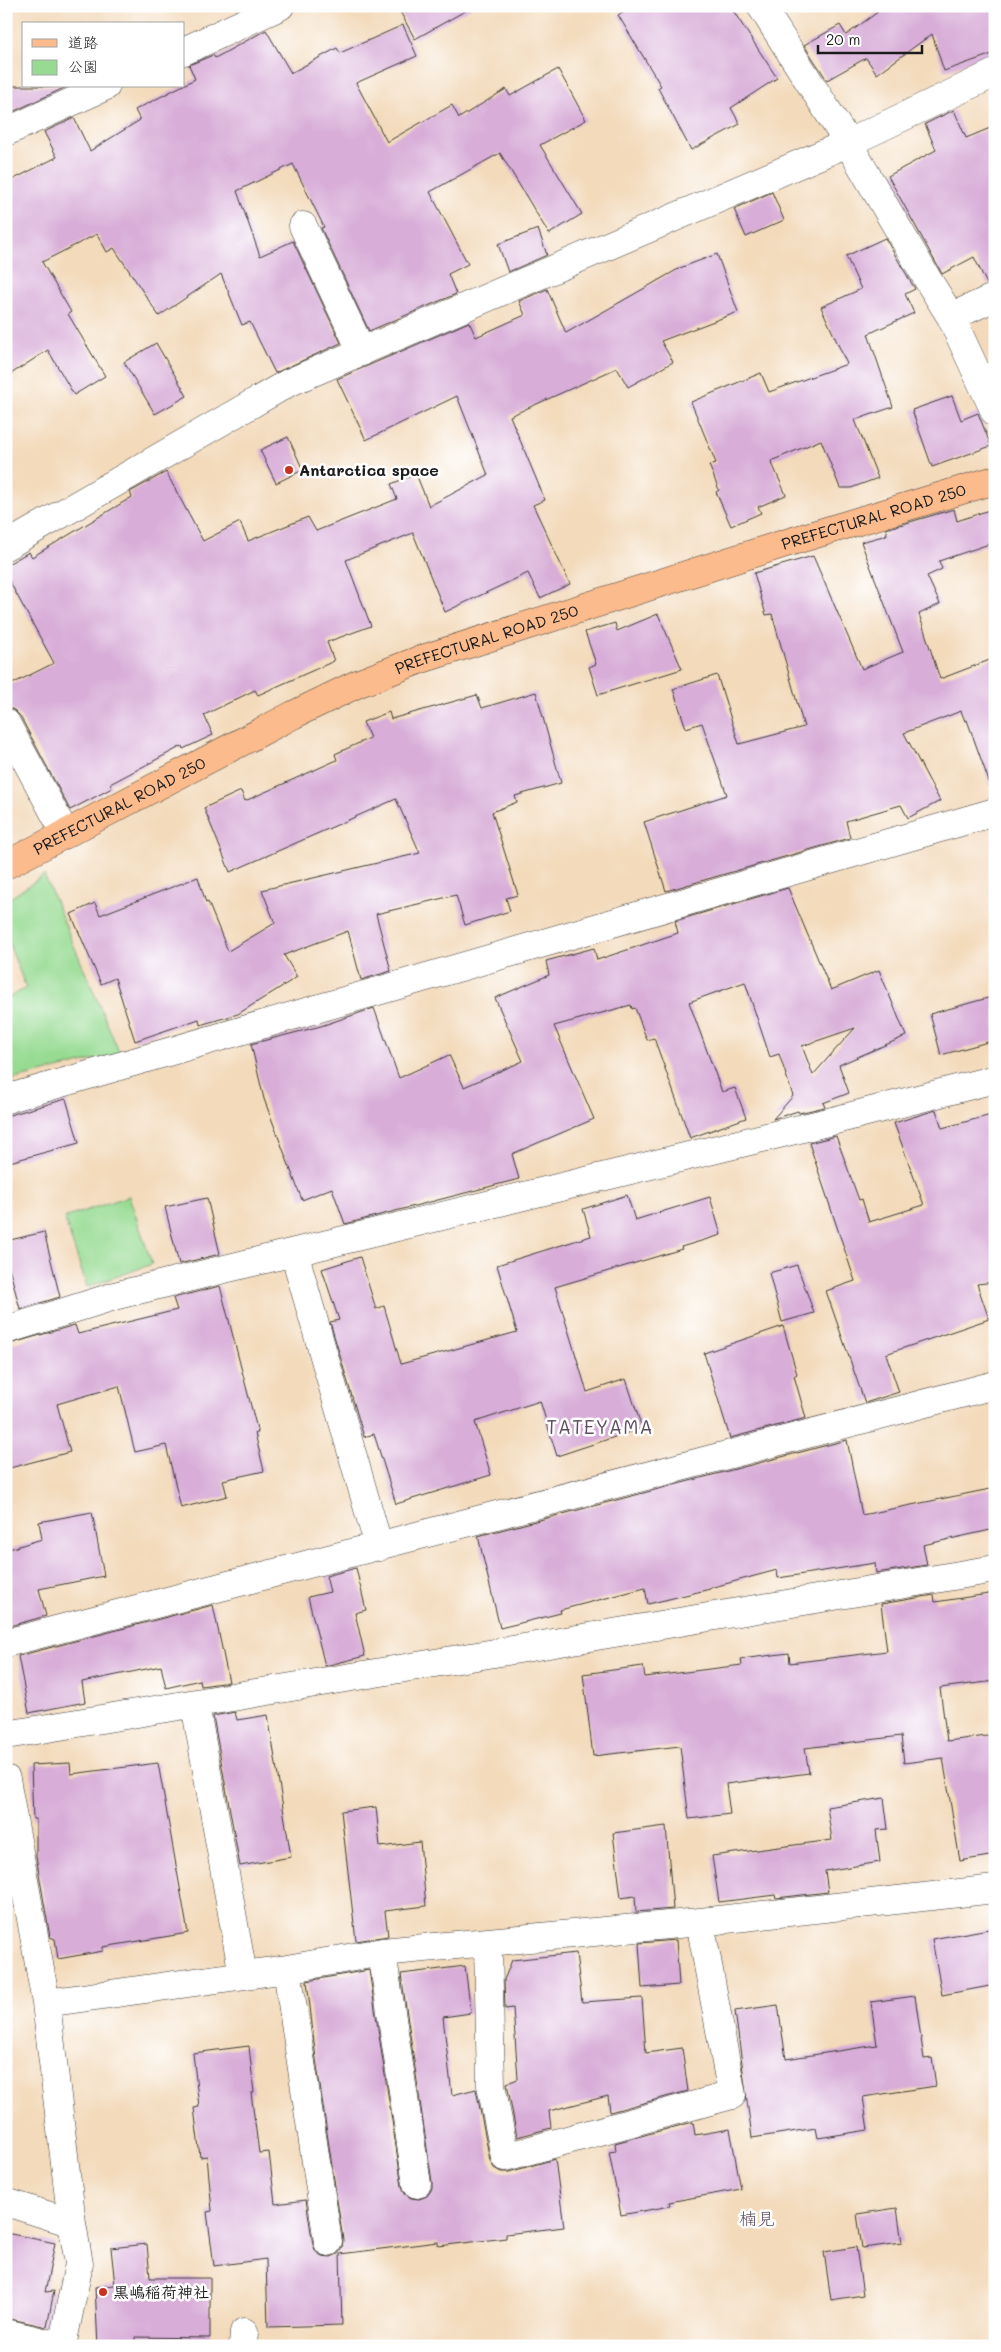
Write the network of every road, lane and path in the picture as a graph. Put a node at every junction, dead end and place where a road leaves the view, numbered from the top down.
1 (280, 6) edge
2 (761, 6) edge
3 (185, 51) edge
4 (995, 73) edge
5 (102, 88) edge
6 (6, 132) edge
7 (848, 143) junction
8 (303, 226) dead end
9 (995, 297) edge
10 (951, 317) junction
11 (362, 352) junction
12 (995, 412) edge
13 (995, 480) edge
14 (6, 546) edge
15 (6, 723) edge
16 (995, 812) edge
17 (65, 833) junction
18 (6, 865) edge
19 (995, 1079) edge
20 (6, 1098) edge
21 (294, 1252) junction
22 (6, 1330) edge
23 (995, 1385) edge
24 (379, 1546) junction
25 (995, 1569) edge
26 (6, 1643) edge
27 (195, 1704) junction
28 (6, 1735) edge
29 (6, 1779) edge
30 (995, 1890) edge
31 (700, 1922) junction
32 (488, 1943) junction
33 (382, 1952) junction
34 (287, 1969) junction
35 (243, 1975) junction
36 (46, 2003) junction
37 (416, 2184) dead end
38 (6, 2202) edge
39 (72, 2223) junction
40 (328, 2242) dead end
41 (6, 2333) edge
42 (61, 2346) edge

1 - 3 street
2 - 7 street
4 - 7 street
5 - 6 street
7 - 10 street
7 - 11 street
8 - 11 street
9 - 10 street
10 - 12 street
11 - 14 street
13 - 17 main road, PREFECTURAL ROAD 250
15 - 17 street
16 - 20 street
17 - 18 main road, PREFECTURAL ROAD 250
19 - 21 street
21 - 22 street
21 - 24 street
23 - 24 street
24 - 26 street
25 - 27 street
27 - 28 street
27 - 35 street
29 - 36 street
30 - 31 street
31 - 32 street
31 - 32 street
32 - 33 street
33 - 34 street
33 - 37 street
34 - 35 street
34 - 40 street
35 - 36 street
36 - 39 street
38 - 39 street
39 - 42 street
41 - 42 street

